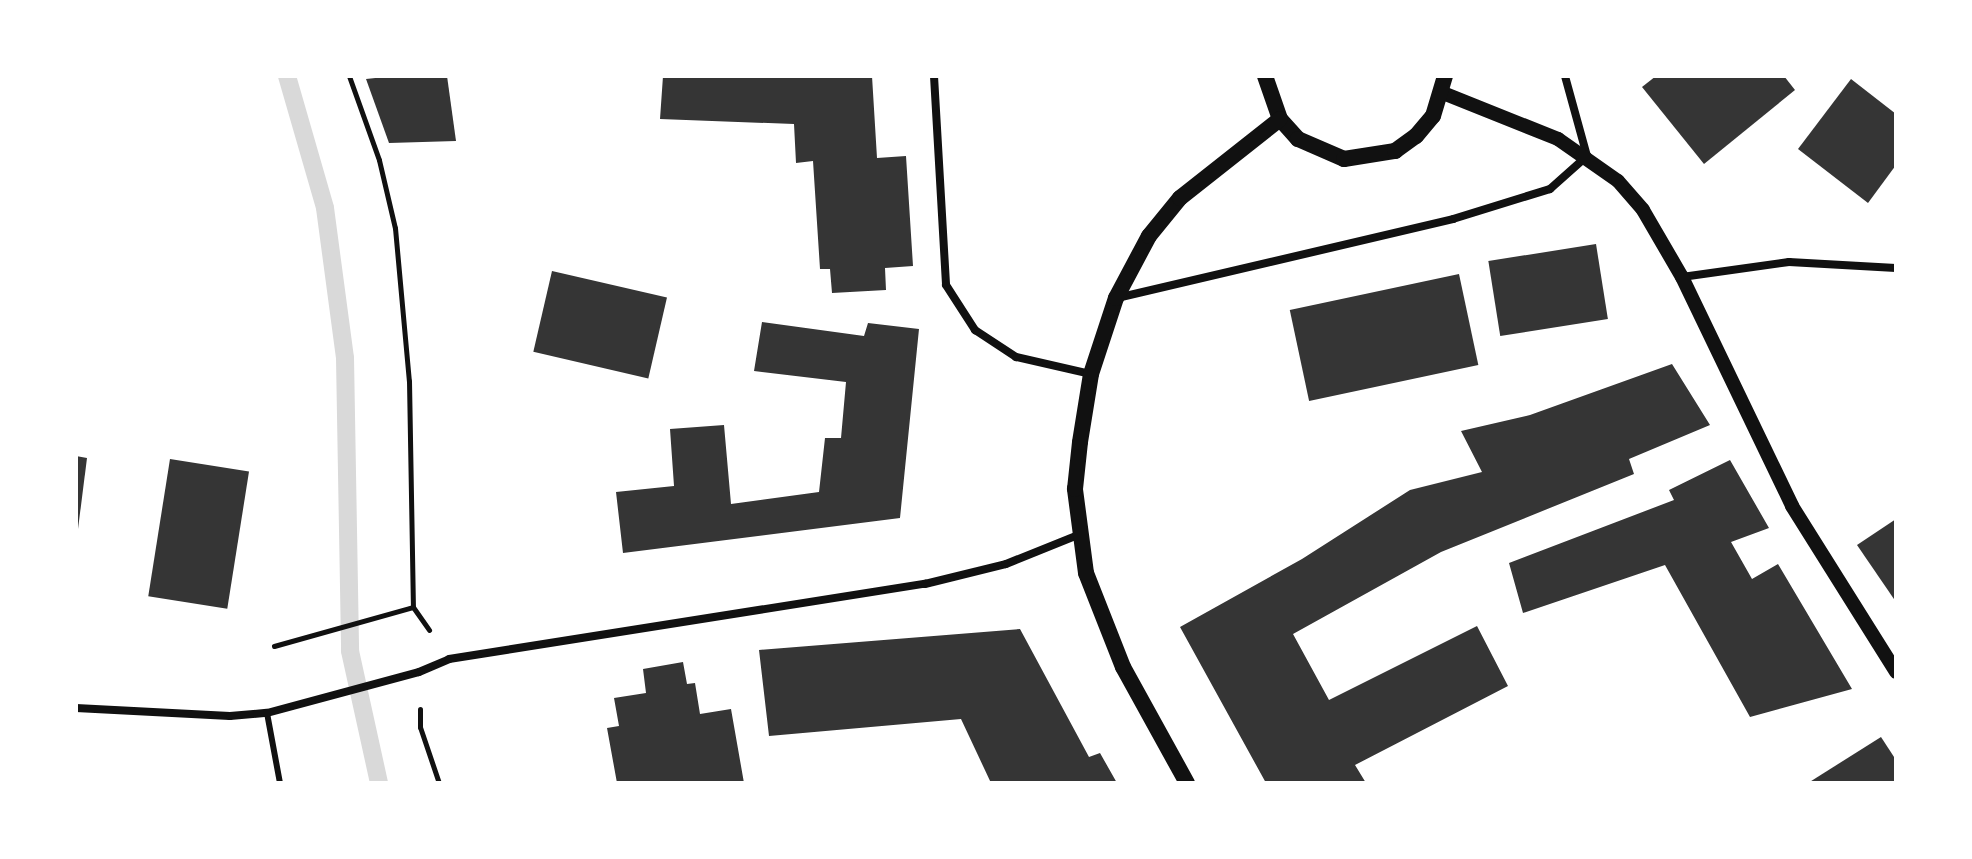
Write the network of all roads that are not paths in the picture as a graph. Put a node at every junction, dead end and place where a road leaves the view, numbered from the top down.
1 (934, 76) edge
2 (1265, 76) edge
3 (1565, 76) edge
4 (1444, 84) edge
5 (1280, 119) junction
6 (1587, 156) junction
7 (1896, 268) edge
8 (1682, 277) junction
9 (1116, 298) junction
10 (1091, 374) junction
11 (1078, 535) junction
12 (1896, 672) edge
13 (76, 708) edge
14 (267, 713) junction
15 (280, 783) edge
16 (1187, 783) edge

1 - 10 street
2 - 5 main road
3 - 6 street
4 - 5 main road
4 - 6 street
5 - 9 main road
6 - 8 street
6 - 9 street
7 - 8 street
8 - 12 street
9 - 10 main road
10 - 11 main road
11 - 14 street
11 - 16 main road
13 - 14 street
14 - 15 lane

